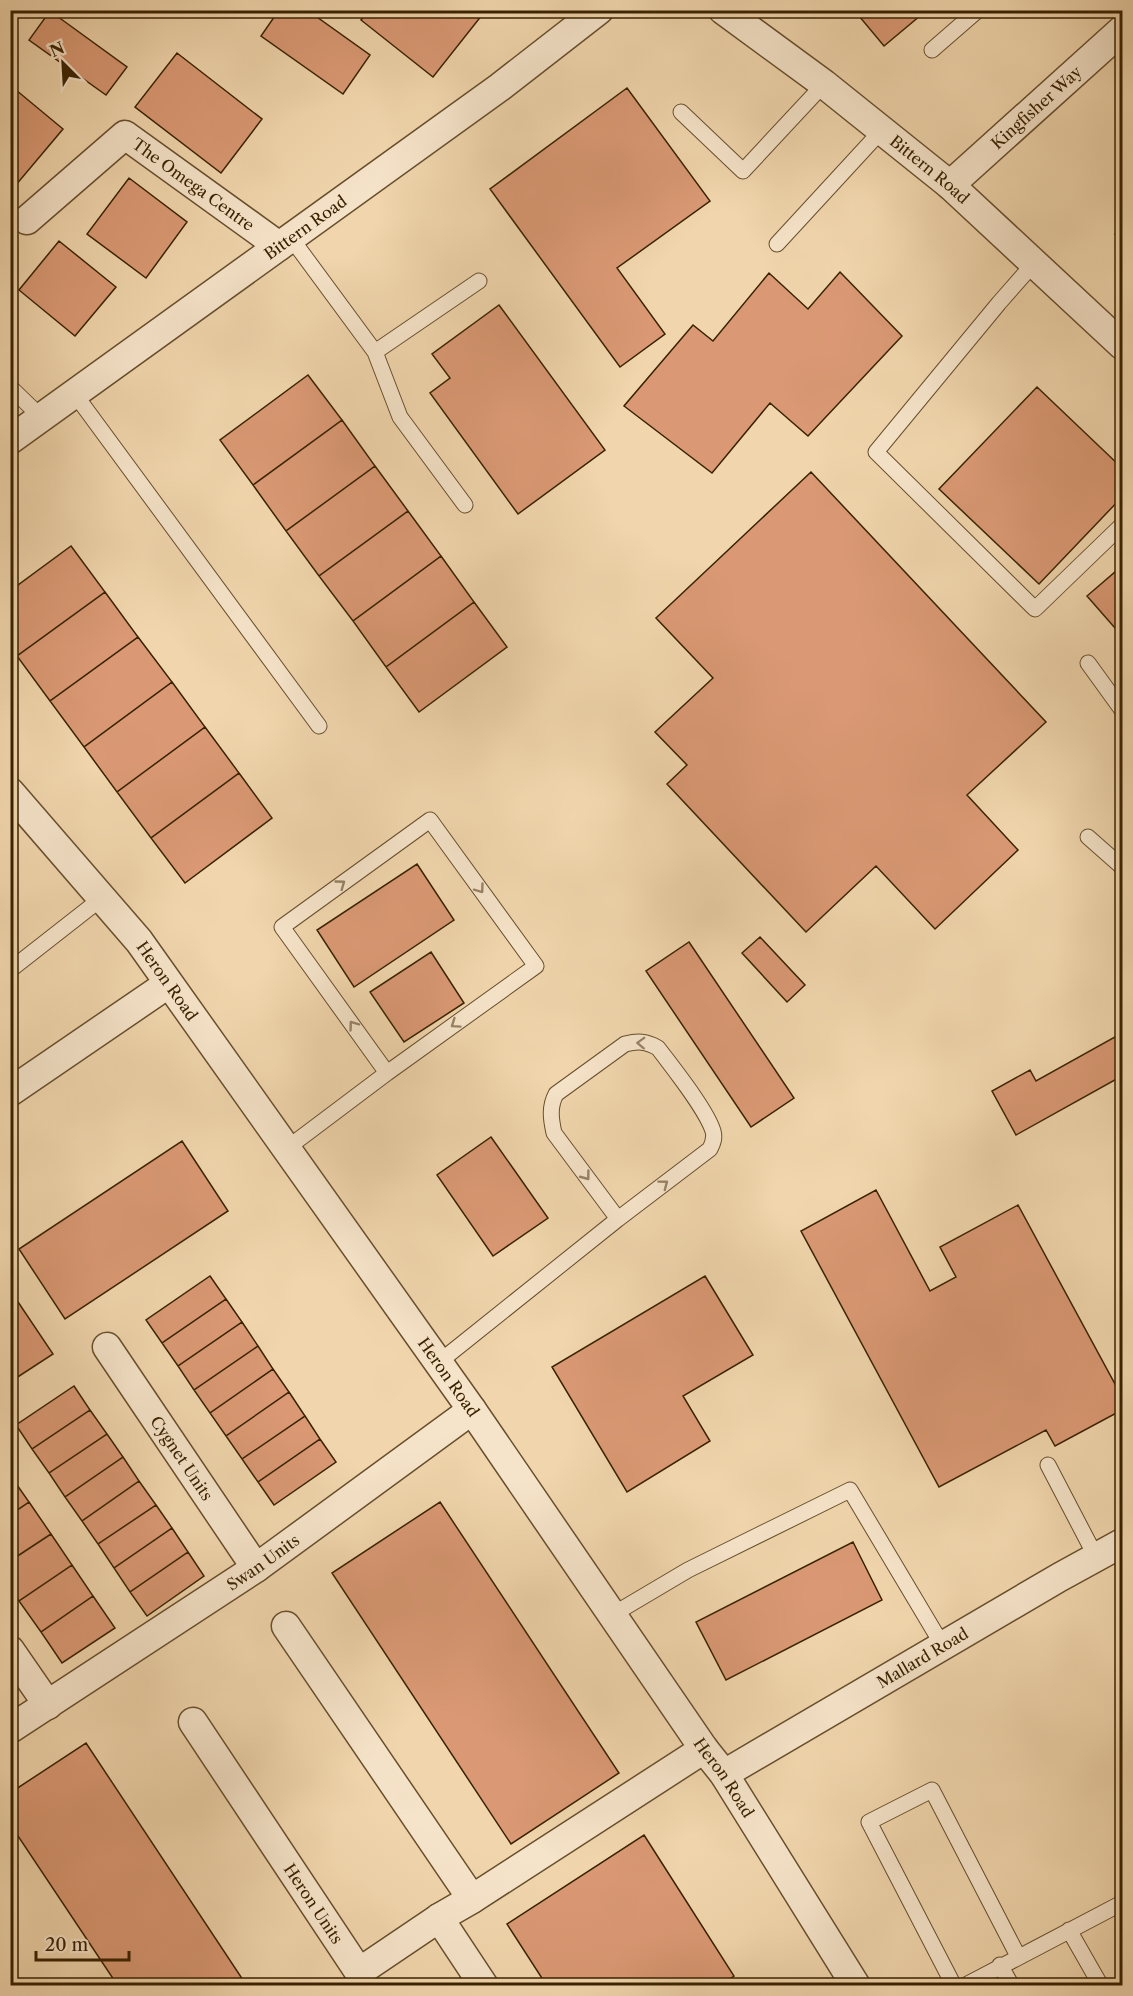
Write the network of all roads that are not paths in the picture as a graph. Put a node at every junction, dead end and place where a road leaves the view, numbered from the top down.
1 (599, 10) edge
2 (723, 10) edge
3 (978, 10) edge
4 (1122, 30) edge
5 (932, 50) dead end
6 (825, 84) junction
7 (681, 112) dead end
8 (882, 130) junction
9 (950, 185) junction
10 (27, 220) dead end
11 (285, 242) junction
12 (777, 244) dead end
13 (1035, 262) junction
14 (479, 281) dead end
15 (1122, 345) edge
16 (375, 352) junction
17 (10, 387) edge
18 (74, 393) junction
19 (41, 417) junction
20 (10, 440) edge
21 (465, 505) dead end
22 (1122, 525) edge
23 (1089, 663) dead end
24 (1122, 710) edge
25 (320, 726) dead end
26 (10, 792) edge
27 (1088, 837) dead end
28 (1122, 867) edge
29 (102, 898) junction
30 (10, 970) edge
31 (168, 984) junction
32 (387, 1073) junction
33 (10, 1092) edge
34 (286, 1149) junction
35 (618, 1219) junction
36 (107, 1347) dead end
37 (438, 1363) junction
38 (472, 1410) junction
39 (1048, 1465) dead end
40 (1122, 1543) edge
41 (1096, 1557) junction
42 (256, 1568) junction
43 (612, 1615) junction
44 (286, 1626) dead end
45 (943, 1646) junction
46 (10, 1650) edge
47 (48, 1705) junction
48 (194, 1722) dead end
49 (10, 1729) edge
50 (704, 1749) junction
51 (724, 1774) junction
52 (472, 1899) junction
53 (1122, 1903) edge
54 (439, 1918) junction
55 (1069, 1930) junction
56 (1018, 1956) junction
57 (1000, 1965) junction
58 (484, 1986) edge
59 (856, 1986) edge
60 (954, 1986) edge
61 (964, 1986) edge
62 (1012, 1986) edge
63 (1101, 1986) edge

1 - 11 street, Bittern Road
2 - 6 street, Bittern Road
3 - 5 lane
4 - 9 street, Kingfisher Way
6 - 7 lane
6 - 8 street, Bittern Road
8 - 9 street, Bittern Road
8 - 12 lane
9 - 13 street, Bittern Road
10 - 11 street, The Omega Centre
11 - 16 lane
11 - 18 street, Bittern Road
13 - 15 street, Bittern Road
13 - 22 lane
14 - 16 lane
16 - 21 lane
17 - 19 lane
18 - 19 street, Bittern Road
18 - 25 lane
19 - 20 street, Bittern Road
23 - 24 lane
26 - 29 street, Heron Road
27 - 28 lane
29 - 30 lane
29 - 31 street, Heron Road
31 - 33 street
31 - 34 street, Heron Road
32 -> 32 lane
32 - 34 lane
34 - 37 street, Heron Road
35 -> 35 lane
35 - 37 lane
36 - 42 street, Cygnet Units
37 - 38 street, Heron Road
38 - 42 street, Swan Units
38 - 43 street, Heron Road
39 - 41 lane
40 - 41 street, Mallard Road
41 - 45 street, Mallard Road
42 - 47 street, Swan Units
43 - 45 lane
43 - 50 street, Heron Road
44 - 52 street
45 - 51 street, Mallard Road
46 - 47 street
47 - 49 street, Swan Units
48 - 54 street, Heron Units
50 - 51 street, Heron Road
50 - 52 street, Heron Units
51 - 59 street, Heron Road
52 - 54 street, Heron Units
53 - 55 lane
54 - 58 street
55 - 56 lane
55 - 63 lane
56 - 57 lane
56 - 60 lane
57 - 61 lane
57 - 62 lane

